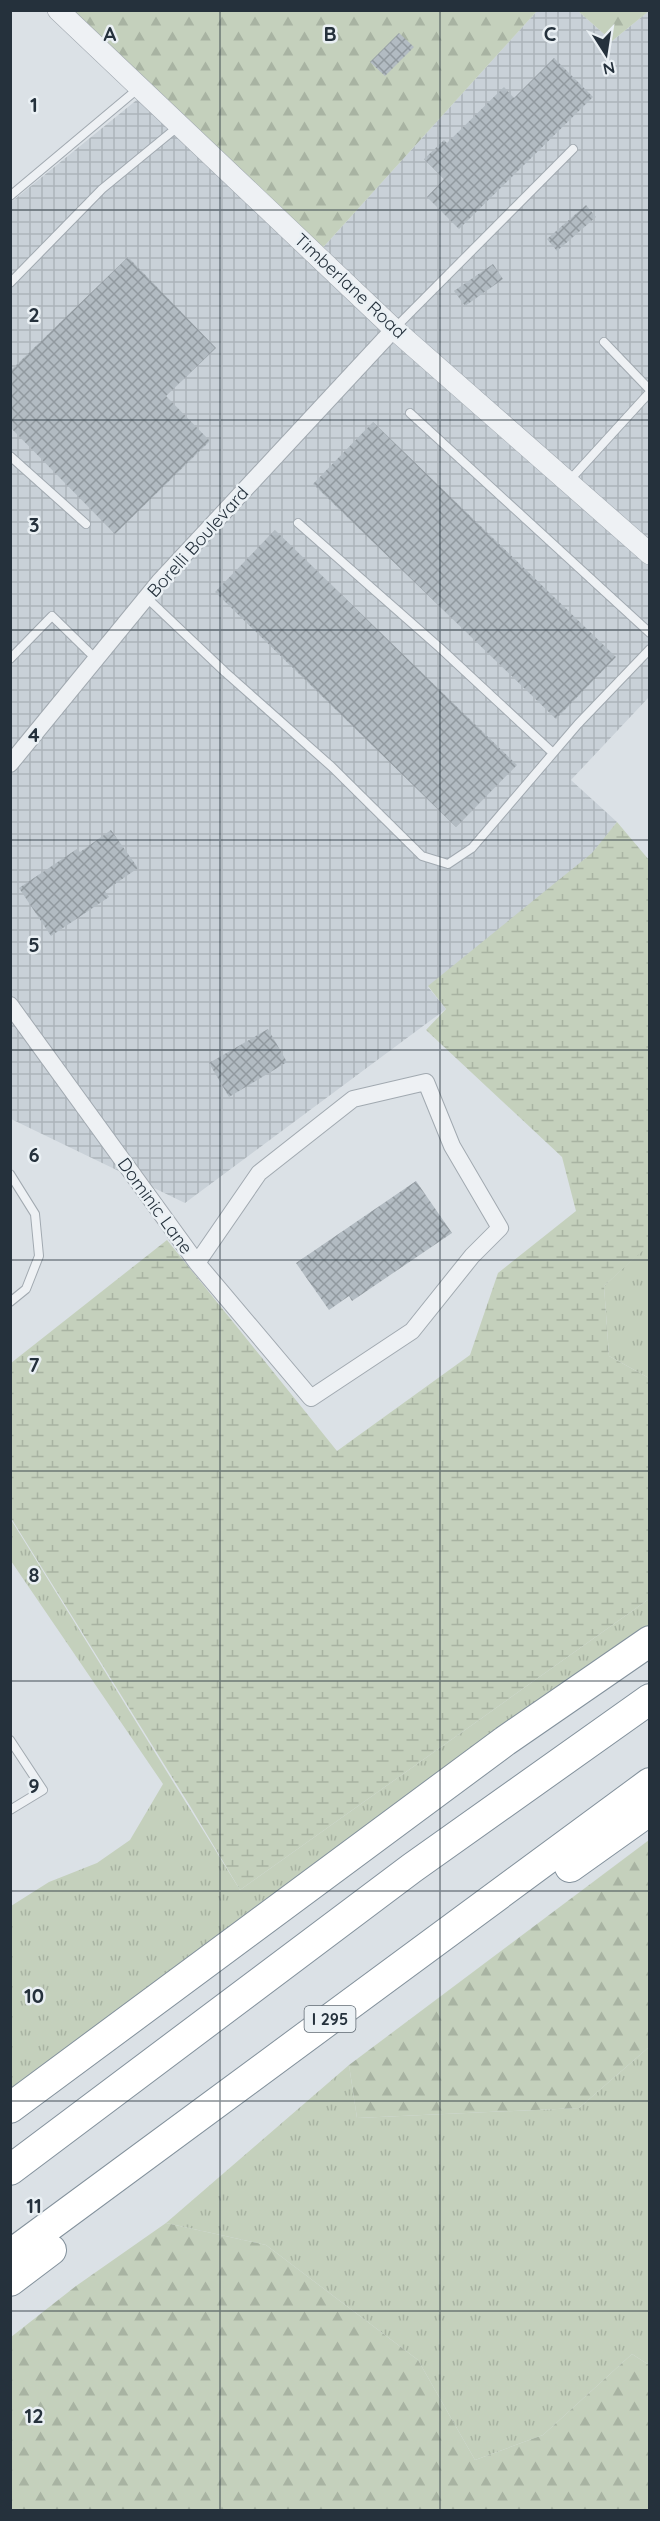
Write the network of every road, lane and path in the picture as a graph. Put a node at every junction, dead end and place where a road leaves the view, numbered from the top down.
1 (58, 10) edge
2 (140, 87) junction
3 (180, 125) junction
4 (573, 149) dead end
5 (10, 196) edge
6 (10, 283) edge
7 (394, 329) junction
8 (604, 342) dead end
9 (650, 391) edge
10 (410, 413) dead end
11 (10, 456) edge
12 (568, 482) junction
13 (298, 523) dead end
14 (87, 524) dead end
15 (650, 554) edge
16 (147, 598) junction
17 (650, 633) edge
18 (650, 649) edge
19 (10, 659) edge
20 (96, 659) junction
21 (553, 753) junction
22 (10, 764) edge
23 (10, 1005) edge
24 (10, 1174) edge
25 (197, 1263) junction
26 (10, 1302) edge
27 (650, 1641) edge
28 (650, 1699) edge
29 (10, 1740) edge
30 (650, 1783) edge
31 (650, 1809) edge
32 (10, 1810) edge
33 (10, 2108) edge
34 (10, 2170) edge
35 (10, 2255) edge
36 (10, 2281) edge

1 - 2 street, Timberlane Road
2 - 3 street, Timberlane Road
2 - 5 lane
3 - 6 lane
3 - 7 street, Timberlane Road
4 - 7 lane
7 - 12 street, Timberlane Road
7 - 16 street, Borelli Boulevard
8 - 9 lane
9 - 12 lane
10 - 17 lane
11 - 14 lane
12 - 15 street, Timberlane Road
13 - 21 lane
16 - 20 street, Borelli Boulevard
16 - 21 lane
18 - 21 lane
19 - 20 lane
20 - 22 street, Borelli Boulevard
23 - 25 street, Dominic Lane
24 - 26 lane
25 - 25 street, Dominic Lane
27 - 33 highway
28 - 34 highway
29 - 32 lane
30 - 35 highway, I 295
31 - 36 highway

